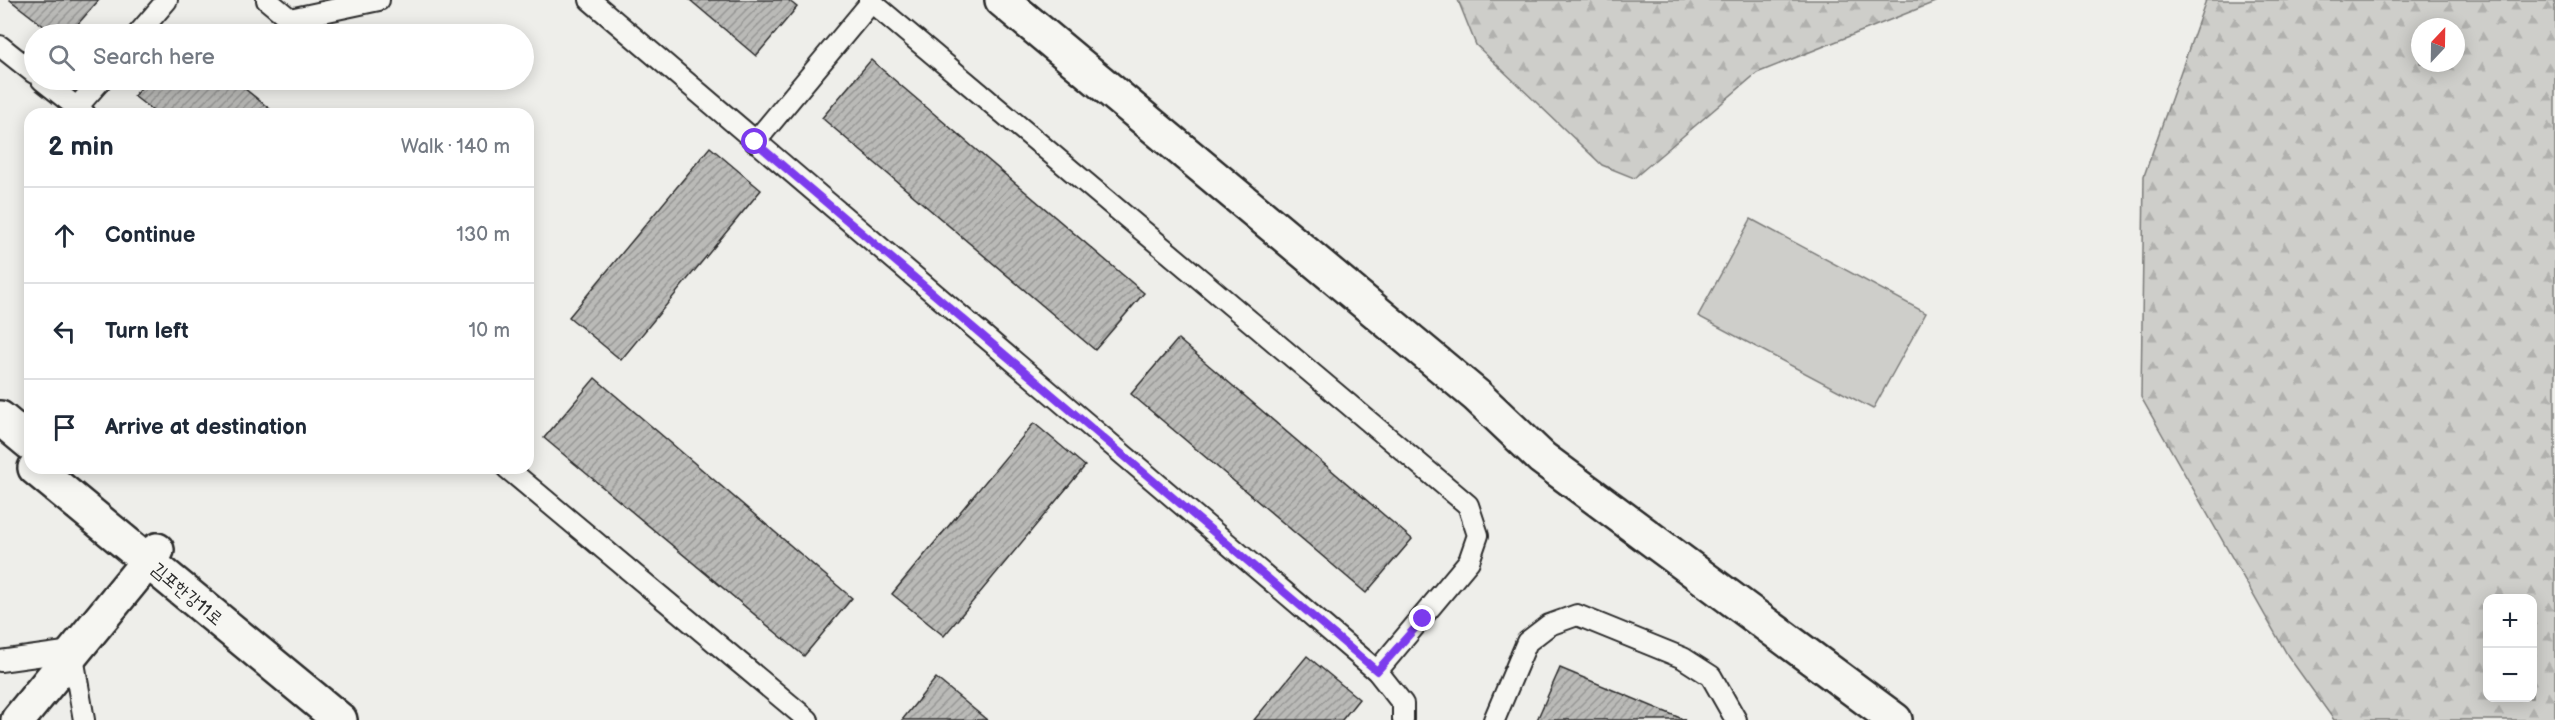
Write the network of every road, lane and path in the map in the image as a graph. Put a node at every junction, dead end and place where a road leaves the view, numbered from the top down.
1 (167, 0) edge
2 (267, 0) edge
3 (379, 0) edge
4 (590, 0) edge
5 (1002, 0) edge
6 (871, 1) edge
7 (147, 24) edge
8 (0, 46) edge
9 (24, 65) edge
10 (55, 90) edge
11 (94, 90) edge
12 (77, 108) edge
13 (83, 108) edge
14 (755, 142) junction
15 (0, 418) edge
16 (24, 438) edge
17 (0, 439) edge
18 (24, 459) edge
19 (43, 474) edge
20 (65, 474) edge
21 (514, 474) edge
22 (152, 556) junction
23 (72, 651) junction
24 (0, 661) edge
25 (1377, 671) junction
26 (18, 720) edge
27 (84, 720) edge
28 (340, 720) edge
29 (361, 720) edge
30 (808, 720) edge
31 (1403, 720) edge
32 (1494, 720) edge
33 (1737, 720) edge
34 (1895, 720) edge

1 - 7 lane
2 - 3 lane
4 - 14 lane
5 - 34 street
6 - 14 lane
6 - 25 lane
8 - 9 lane
10 - 12 lane
11 - 13 lane
14 - 25 lane
15 - 16 street
17 - 18 street
19 - 22 street, 김포한강11로
20 - 22 street, 김포한강11로
21 - 30 lane
22 - 23 street
22 - 28 street, 김포한강11로
22 - 29 street, 김포한강11로
23 - 24 lane
23 - 26 street
23 - 27 lane
25 - 31 lane
32 - 33 lane

